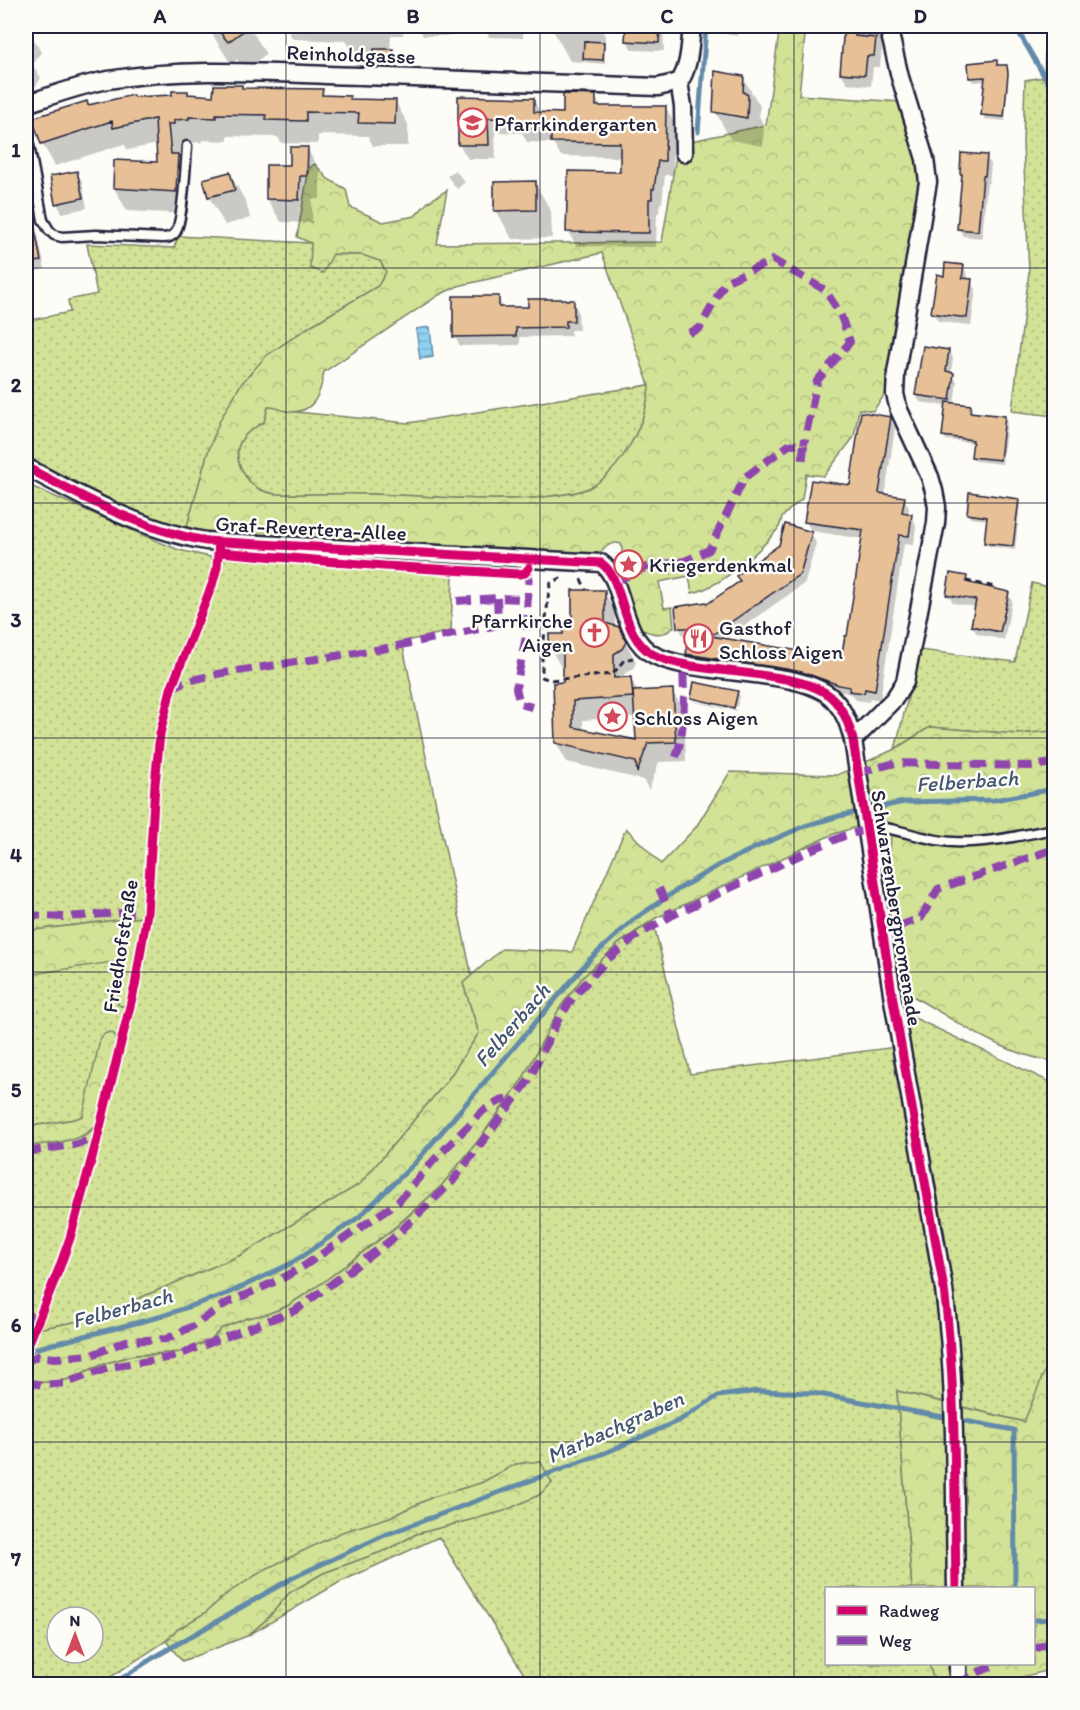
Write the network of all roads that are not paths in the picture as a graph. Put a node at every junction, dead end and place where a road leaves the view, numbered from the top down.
1 (692, 26) edge
2 (888, 26) edge
3 (678, 82) junction
4 (26, 104) edge
5 (26, 129) edge
6 (187, 146) dead end
7 (684, 153) dead end
8 (26, 467) edge
9 (608, 568) joint
10 (854, 741) junction
11 (865, 825) junction
12 (1054, 829) edge
13 (956, 1587) edge
14 (958, 1665) edge
15 (958, 1684) edge

1 - 3 street
2 - 10 street
3 - 4 street, Reinholdgasse
3 - 7 street
5 - 6 lane
8 - 9 street, Graf-Revertera-Allee
9 - 10 street, Schwarzenbergpromenade
10 - 11 street, Schwarzenbergpromenade
11 - 12 lane
11 - 13 street, Schwarzenbergpromenade
14 - 15 street

